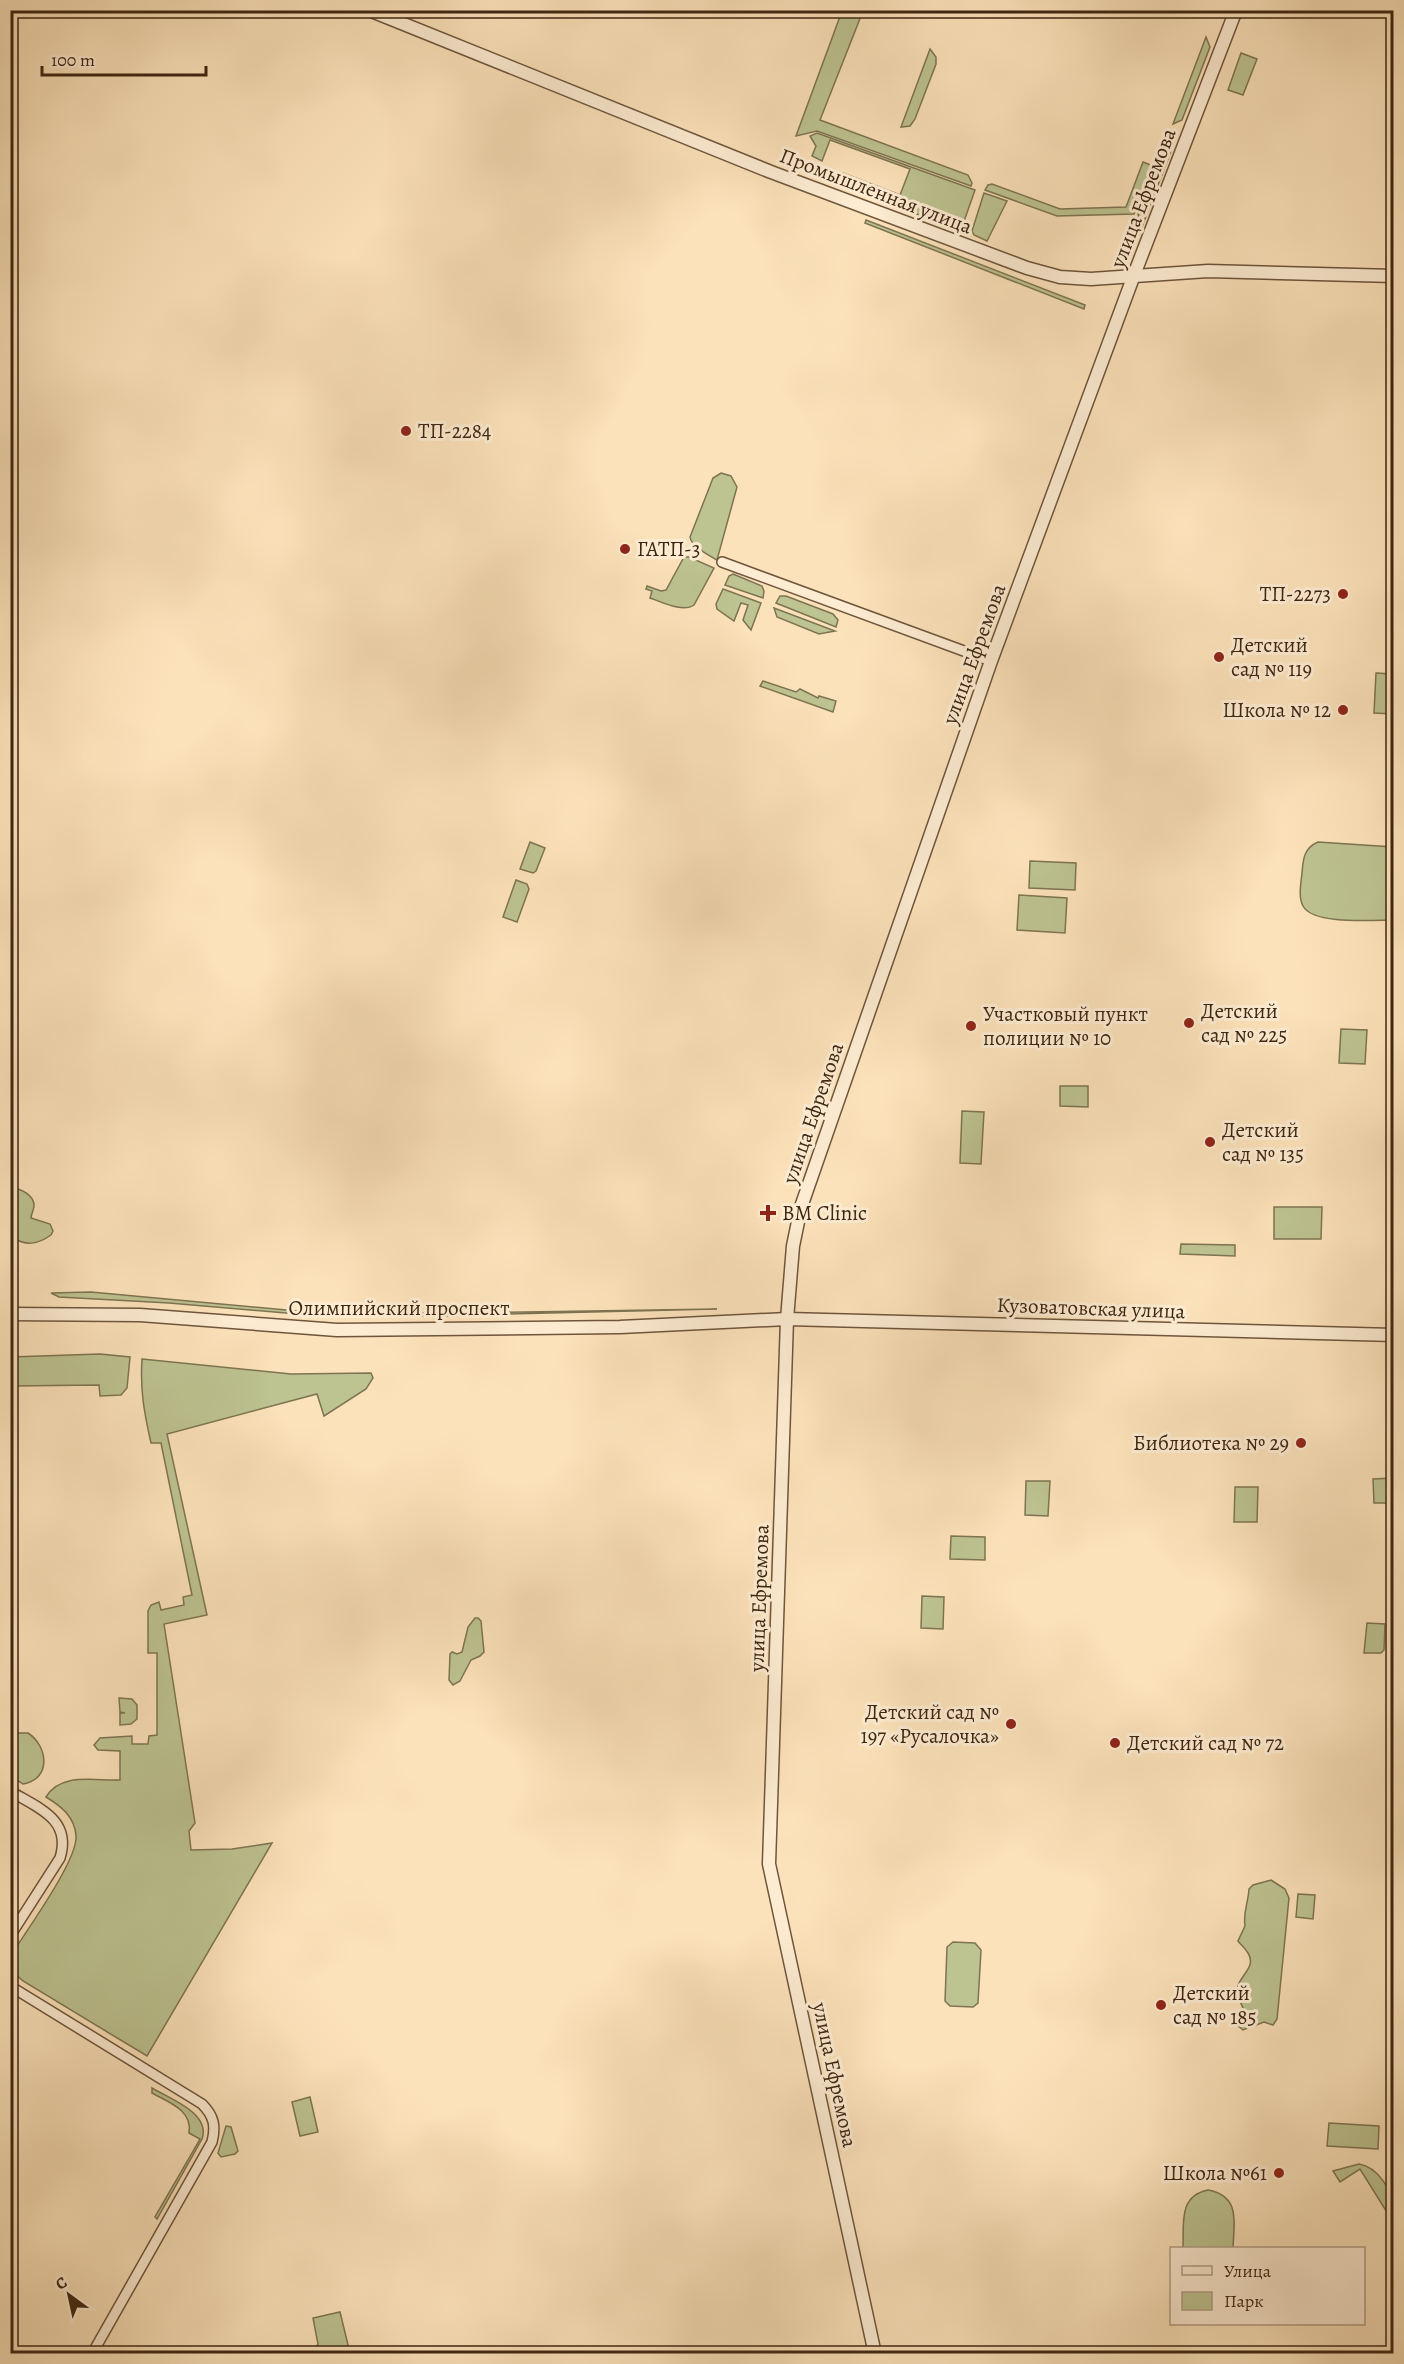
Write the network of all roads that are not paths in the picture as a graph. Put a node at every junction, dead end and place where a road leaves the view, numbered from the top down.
1 (369, 10) edge
2 (1236, 10) edge
3 (1134, 276) junction
4 (1394, 276) edge
5 (722, 562) dead end
6 (992, 661) junction
7 (10, 1314) edge
8 (787, 1319) junction
9 (1394, 1335) edge
10 (10, 1791) edge
11 (10, 1936) edge
12 (10, 1986) edge
13 (92, 2354) edge
14 (875, 2354) edge

1 - 3 street, Промышленная улица
2 - 3 street, улица Ефремова
3 - 4 street, Промышленная улица
3 - 6 street, улица Ефремова
5 - 6 street
6 - 8 street, улица Ефремова
7 - 8 street, Олимпийский проспект
8 - 9 street, Кузоватовская улица
8 - 14 street, улица Ефремова
10 - 11 street
12 - 13 street

